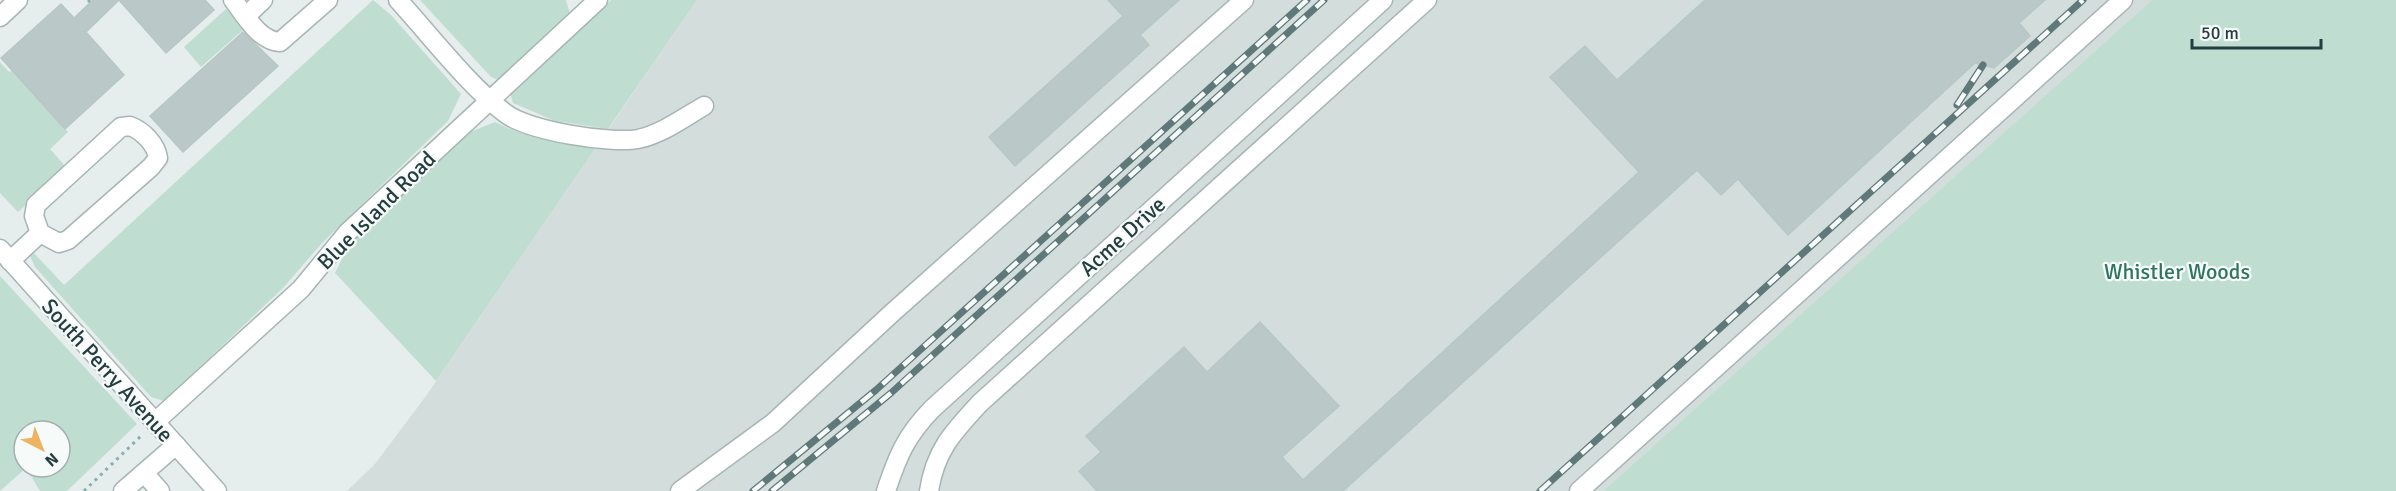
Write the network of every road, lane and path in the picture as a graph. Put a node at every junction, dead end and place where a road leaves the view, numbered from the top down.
1 (18, 0) edge
2 (233, 0) edge
3 (263, 0) edge
4 (328, 0) edge
5 (398, 0) edge
6 (598, 0) edge
7 (1244, 0) edge
8 (1383, 0) edge
9 (1427, 0) edge
10 (2123, 0) edge
11 (246, 16) junction
12 (0, 17) edge
13 (489, 99) junction
14 (704, 106) dead end
15 (40, 233) junction
16 (5, 255) edge
17 (155, 422) junction
18 (176, 445) junction
19 (144, 473) junction
20 (84, 491) edge
21 (123, 491) edge
22 (160, 491) edge
23 (216, 491) edge
24 (680, 491) edge
25 (886, 491) edge
26 (929, 491) edge
27 (1579, 491) edge

1 - 12 street
2 - 11 street
3 - 11 street
4 - 11 street
5 - 13 street
6 - 13 street, Blue Island Road
7 - 24 street
8 - 25 street, Acme Drive
9 - 26 street
10 - 27 street
13 - 14 street
13 - 17 street, Blue Island Road
15 - 15 street
15 - 16 street
16 - 17 street, South Perry Avenue
17 - 18 street, South Perry Avenue
17 - 20 path
18 - 19 street
18 - 23 street, South Perry Avenue
19 - 21 street
19 - 22 street

